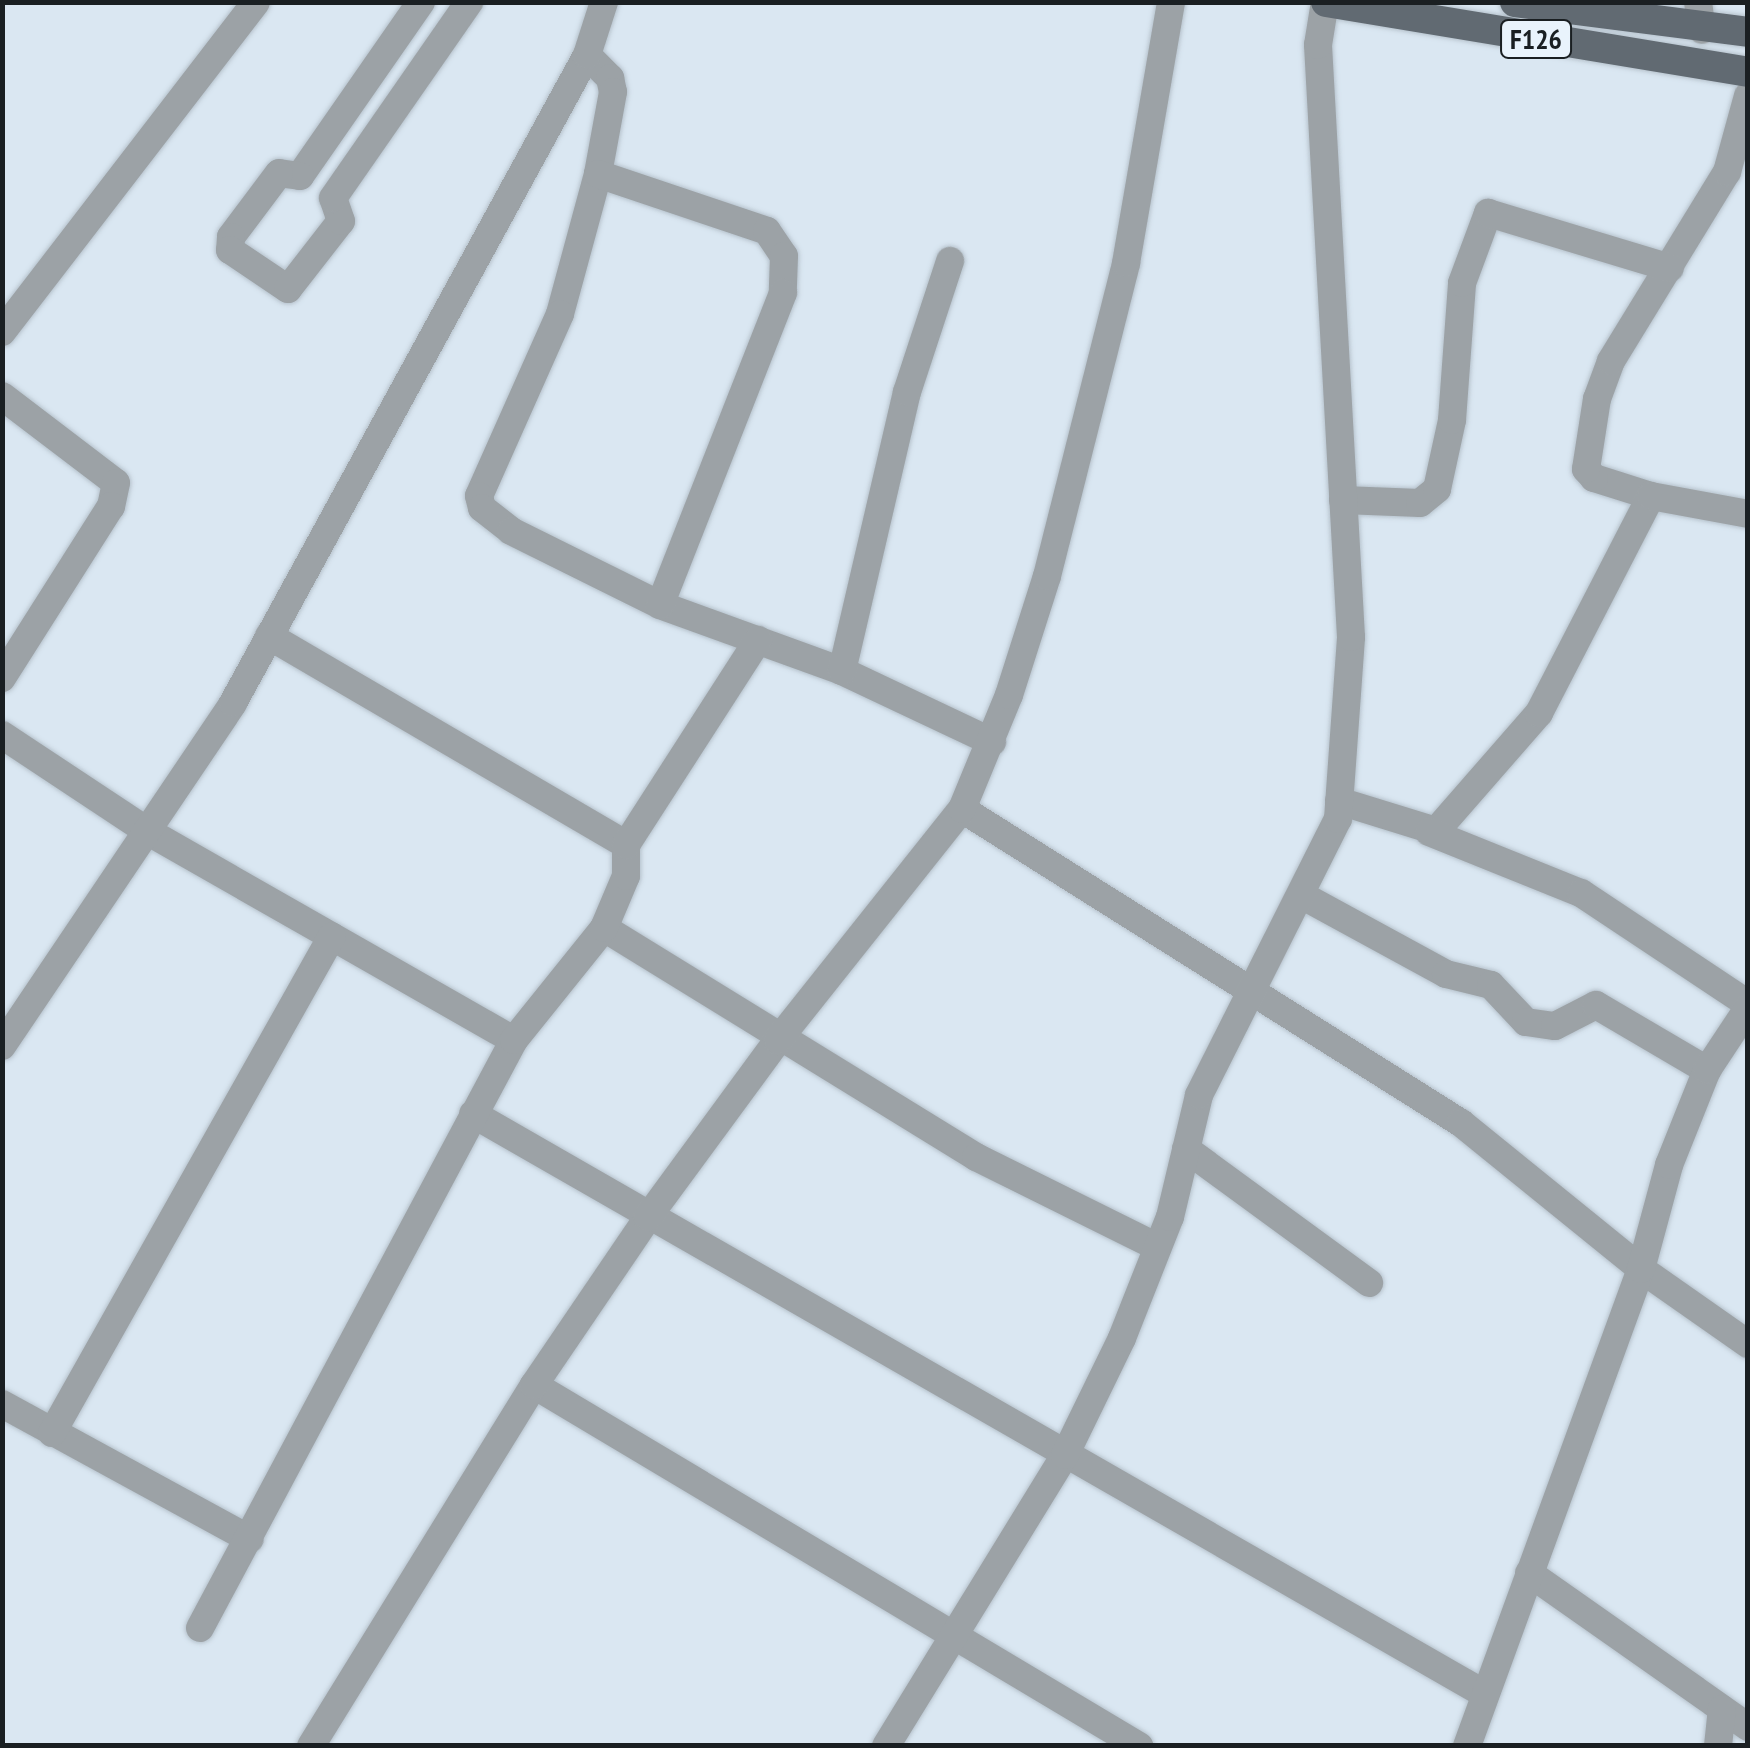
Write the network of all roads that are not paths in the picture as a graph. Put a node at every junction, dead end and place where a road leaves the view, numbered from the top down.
1 (256, 2) edge
2 (421, 2) edge
3 (469, 2) edge
4 (604, 2) edge
5 (1171, 2) edge
6 (1325, 2) edge
7 (1514, 2) edge
8 (1700, 16) edge
9 (1748, 32) edge
10 (586, 54) junction
11 (1748, 72) edge
12 (365, 81) junction
13 (1748, 96) edge
14 (400, 103) junction
15 (598, 174) junction
16 (300, 176) junction
17 (333, 198) junction
18 (950, 261) dead end
19 (1670, 268) junction
20 (2, 332) edge
21 (2, 396) edge
22 (1651, 496) junction
23 (1344, 500) junction
24 (1748, 514) edge
25 (660, 605) junction
26 (268, 636) junction
27 (758, 640) junction
28 (842, 671) junction
29 (2, 678) edge
30 (2, 735) edge
31 (992, 742) junction
32 (1339, 800) junction
33 (962, 809) junction
34 (148, 831) junction
35 (1428, 832) junction
36 (626, 845) junction
37 (1303, 896) junction
38 (604, 928) junction
39 (332, 936) junction
40 (1254, 988) junction
41 (1748, 1006) edge
42 (514, 1040) junction
43 (778, 1040) junction
44 (2, 1046) edge
45 (1707, 1070) junction
46 (474, 1114) junction
47 (1186, 1149) junction
48 (648, 1217) junction
49 (1157, 1247) junction
50 (1641, 1269) junction
51 (1369, 1283) dead end
52 (1748, 1344) edge
53 (534, 1385) junction
54 (2, 1404) edge
55 (52, 1432) junction
56 (1065, 1455) junction
57 (250, 1539) junction
58 (1529, 1573) junction
59 (200, 1628) dead end
60 (957, 1634) junction
61 (1485, 1694) junction
62 (1722, 1709) junction
63 (1748, 1727) edge
64 (311, 1746) edge
65 (886, 1746) edge
66 (1139, 1746) edge
67 (1467, 1746) edge
68 (1718, 1746) edge

1 - 20 street
2 - 12 street
3 - 14 street
4 - 10 street
5 - 31 street
6 - 11 main road, F126
6 - 23 street
7 - 8 main road, F126
8 - 9 main road, F126
10 - 15 street
10 - 26 street
12 - 14 street
12 - 16 street
13 - 19 street
14 - 17 street
15 - 25 street
15 - 25 street
16 - 17 street
16 - 17 street
18 - 28 street
19 - 22 street
19 - 23 street
21 - 29 street
22 - 24 street
22 - 35 street
23 - 32 street
25 - 27 street
26 - 34 street
26 - 36 street
27 - 28 street
27 - 36 street
28 - 31 street
30 - 34 street
31 - 33 street
32 - 35 street
32 - 37 street
33 - 40 street
33 - 43 street
34 - 39 street
34 - 44 street
35 - 41 street
36 - 38 street
37 - 40 street
37 - 45 street
38 - 42 street
38 - 43 street
39 - 42 street
39 - 55 street
40 - 47 street
40 - 50 street
41 - 45 street
42 - 46 street
43 - 48 street
43 - 49 street
45 - 50 street
46 - 48 street
46 - 57 street
47 - 49 street
47 - 51 street
48 - 53 street
48 - 56 street
49 - 56 street
50 - 52 street
50 - 58 street
53 - 60 street
53 - 64 street
54 - 55 street
55 - 57 street
56 - 60 street
56 - 61 street
57 - 59 street
58 - 61 street
58 - 62 street
60 - 65 street
60 - 66 street
61 - 67 street
62 - 63 street
62 - 68 street

